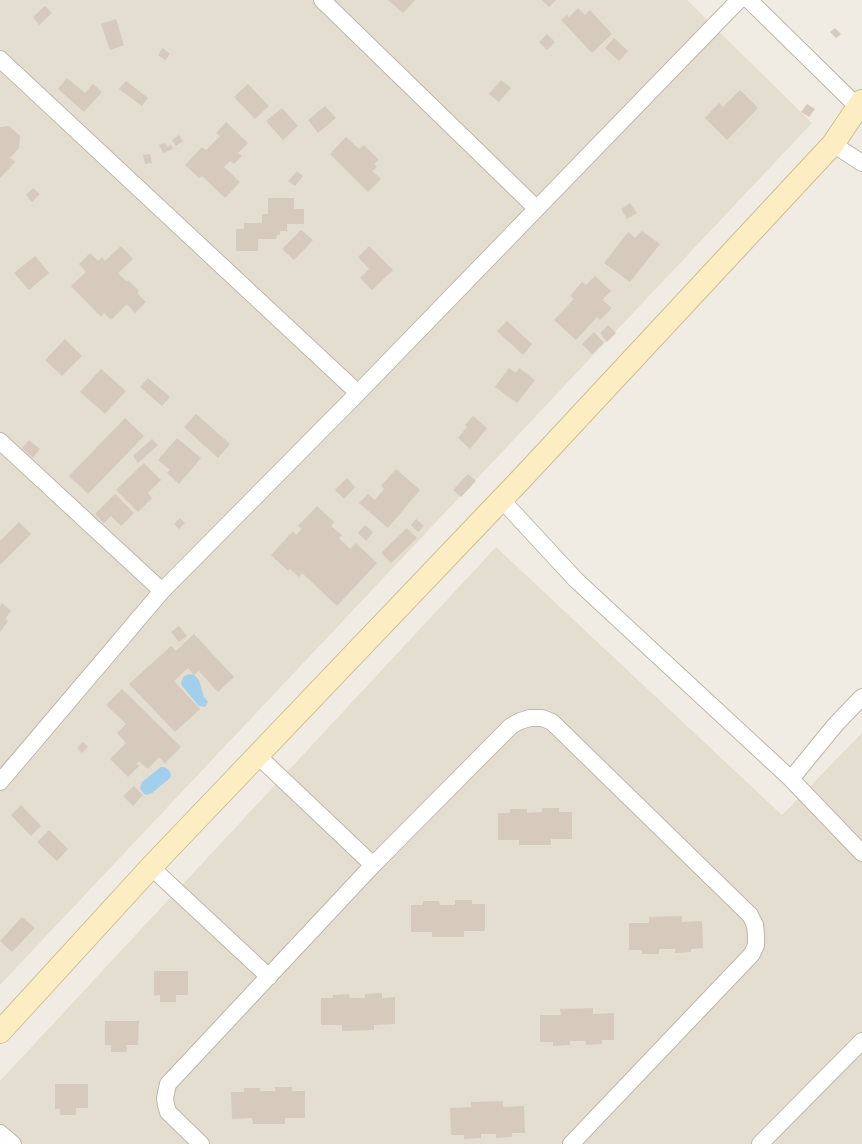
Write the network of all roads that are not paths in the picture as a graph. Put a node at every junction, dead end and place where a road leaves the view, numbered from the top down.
1 (322, 0) edge
2 (739, 0) edge
3 (749, 0) edge
4 (0, 59) edge
5 (860, 104) edge
6 (833, 144) junction
7 (862, 163) edge
8 (536, 208) junction
9 (358, 393) junction
10 (0, 441) edge
11 (501, 499) junction
12 (162, 591) junction
13 (862, 697) edge
14 (256, 755) junction
15 (791, 779) junction
16 (0, 782) edge
17 (862, 854) edge
18 (373, 865) junction
19 (151, 867) junction
20 (269, 977) junction
21 (0, 1032) edge
22 (862, 1041) edge
23 (0, 1132) edge
24 (13, 1144) edge
25 (201, 1144) edge
26 (571, 1144) edge
27 (760, 1144) edge

1 - 8 street
2 - 8 street
3 - 5 street
4 - 9 street
5 - 6 street
6 - 7 street
6 - 11 street
8 - 9 street
9 - 12 street
10 - 12 street
11 - 14 street
11 - 15 street
12 - 16 street
13 - 15 street
14 - 18 street
14 - 19 street
15 - 17 street
18 - 20 street
18 - 26 street
19 - 20 street
19 - 21 street
20 - 25 street
22 - 27 street
23 - 24 street

